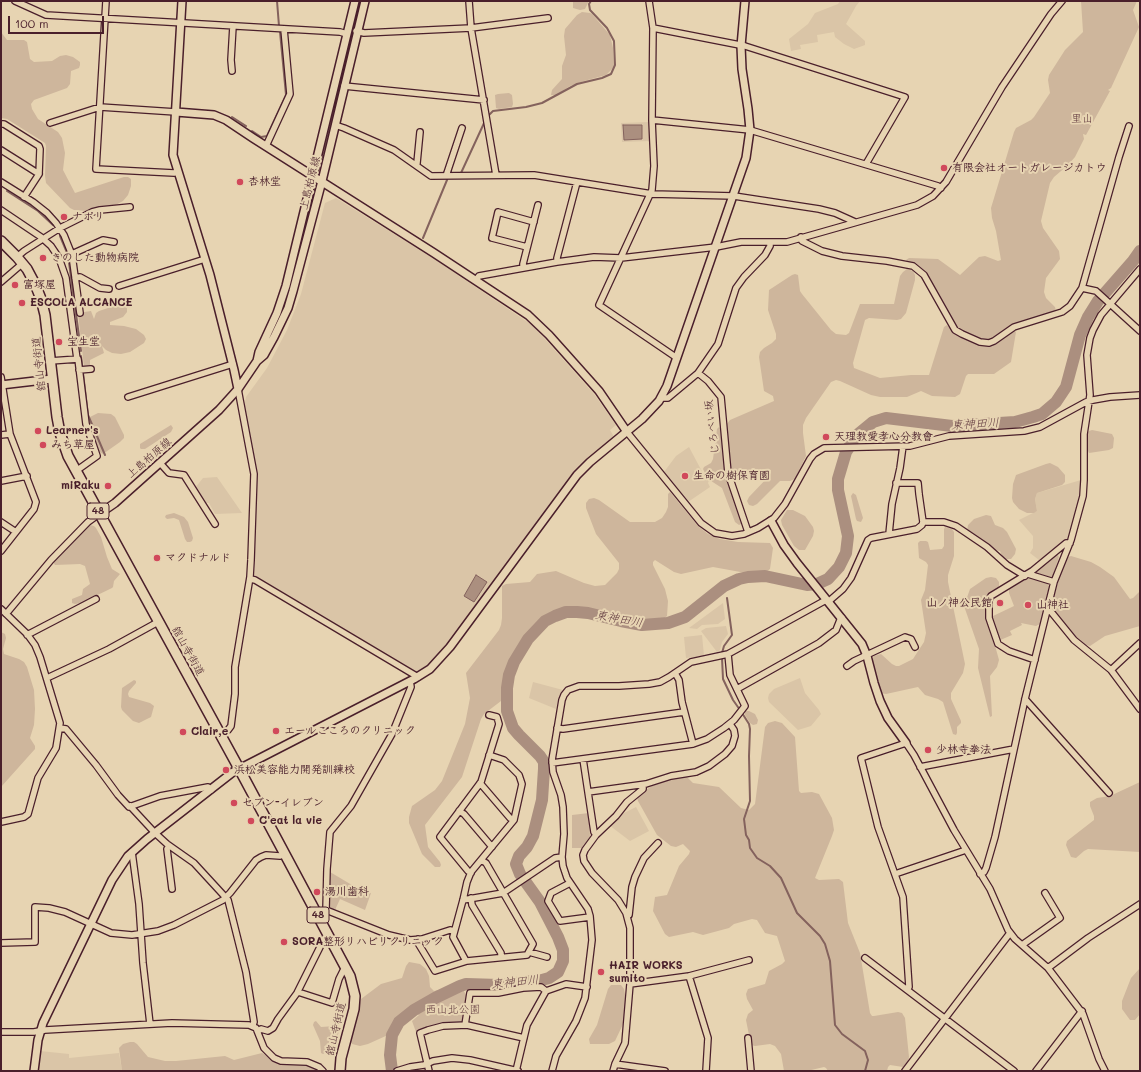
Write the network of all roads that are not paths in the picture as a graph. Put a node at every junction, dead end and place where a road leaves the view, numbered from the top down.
1 (15, 1) edge
2 (106, 1) edge
3 (182, 1) edge
4 (355, 1) edge
5 (364, 1) edge
6 (469, 1) edge
7 (650, 1) edge
8 (745, 1) edge
9 (1062, 1) edge
10 (548, 18) dead end
11 (105, 19) junction
12 (181, 23) junction
13 (233, 26) junction
14 (471, 28) junction
15 (653, 28) junction
16 (284, 29) junction
17 (356, 31) junction
18 (347, 34) junction
19 (741, 46) junction
20 (232, 72) dead end
21 (344, 86) junction
22 (484, 100) junction
23 (100, 107) junction
24 (176, 112) junction
25 (652, 120) junction
26 (50, 123) dead end
27 (1, 124) edge
28 (335, 126) junction
29 (1129, 126) dead end
30 (462, 128) dead end
31 (750, 130) junction
32 (420, 132) dead end
33 (266, 146) junction
34 (1, 150) edge
35 (866, 164) junction
36 (416, 165) junction
37 (178, 172) junction
38 (39, 174) junction
39 (496, 175) junction
40 (313, 176) junction
41 (446, 176) junction
42 (322, 181) junction
43 (577, 182) junction
44 (2, 186) edge
45 (941, 188) junction
46 (652, 194) junction
47 (734, 196) junction
48 (24, 197) junction
49 (538, 205) dead end
50 (130, 207) dead end
51 (1, 210) edge
52 (534, 222) junction
53 (855, 222) junction
54 (60, 228) junction
55 (801, 237) junction
56 (44, 239) junction
57 (1, 242) edge
58 (114, 242) dead end
59 (770, 242) junction
60 (527, 247) junction
61 (716, 247) junction
62 (72, 254) junction
63 (621, 258) junction
64 (205, 259) junction
65 (20, 260) junction
66 (557, 262) junction
67 (524, 268) junction
68 (1140, 269) edge
69 (75, 278) junction
70 (476, 280) junction
71 (1, 282) edge
72 (119, 286) dead end
73 (1082, 288) junction
74 (109, 289) dead end
75 (1108, 302) junction
76 (80, 313) dead end
77 (1140, 331) edge
78 (676, 358) junction
79 (77, 359) junction
80 (50, 361) junction
81 (257, 361) junction
82 (233, 364) junction
83 (698, 374) junction
84 (52, 379) junction
85 (1, 382) edge
86 (238, 389) junction
87 (1140, 395) edge
88 (128, 396) dead end
89 (661, 398) junction
90 (1088, 402) junction
91 (627, 432) junction
92 (10, 434) junction
93 (1, 435) edge
94 (904, 446) junction
95 (160, 463) junction
96 (76, 471) junction
97 (27, 476) junction
98 (1, 481) edge
99 (896, 483) junction
100 (99, 514) junction
101 (771, 520) junction
102 (1, 522) edge
103 (923, 522) junction
104 (216, 524) dead end
105 (16, 532) junction
106 (748, 532) junction
107 (889, 534) junction
108 (1070, 543) junction
109 (1, 551) edge
110 (1026, 575) junction
111 (250, 579) junction
112 (1054, 582) junction
113 (96, 599) dead end
114 (827, 601) junction
115 (1048, 608) junction
116 (1, 609) edge
117 (6, 614) junction
118 (842, 618) junction
119 (158, 622) junction
120 (27, 635) junction
121 (1140, 643) edge
122 (915, 647) dead end
123 (728, 654) junction
124 (867, 655) junction
125 (1035, 660) junction
126 (847, 666) dead end
127 (1111, 670) junction
128 (675, 673) junction
129 (418, 677) junction
130 (47, 678) junction
131 (410, 681) junction
132 (737, 689) junction
133 (1025, 699) junction
134 (1140, 709) edge
135 (684, 712) junction
136 (489, 714) dead end
137 (730, 724) junction
138 (60, 728) junction
139 (557, 728) junction
140 (220, 734) junction
141 (906, 743) junction
142 (693, 744) junction
143 (1014, 749) junction
144 (489, 755) junction
145 (583, 759) junction
146 (552, 763) junction
147 (920, 767) junction
148 (239, 769) junction
149 (480, 783) junction
150 (643, 785) junction
151 (211, 790) junction
152 (588, 792) junction
153 (1109, 793) dead end
154 (130, 806) junction
155 (460, 811) junction
156 (514, 820) junction
157 (1, 822) edge
158 (155, 833) junction
159 (596, 835) junction
160 (658, 842) dead end
161 (169, 846) junction
162 (492, 847) junction
163 (966, 850) junction
164 (132, 852) junction
165 (285, 854) junction
166 (562, 857) junction
167 (481, 860) junction
168 (471, 873) junction
169 (895, 874) junction
170 (980, 874) junction
171 (570, 883) junction
172 (172, 889) dead end
173 (503, 893) junction
174 (1045, 893) dead end
175 (226, 897) junction
176 (471, 898) junction
177 (463, 900) junction
178 (1140, 904) edge
179 (326, 910) junction
180 (318, 915) junction
181 (627, 915) junction
182 (590, 917) junction
183 (91, 924) junction
184 (454, 931) junction
185 (1010, 933) junction
186 (142, 934) junction
187 (329, 937) junction
188 (418, 939) junction
189 (1, 943) edge
190 (1022, 945) junction
191 (529, 952) junction
192 (501, 957) junction
193 (547, 957) dead end
194 (865, 958) dead end
195 (749, 960) dead end
196 (466, 961) junction
197 (1048, 968) junction
198 (347, 970) junction
199 (689, 976) junction
200 (630, 984) junction
201 (587, 987) junction
202 (907, 989) junction
203 (546, 991) junction
204 (298, 992) junction
205 (1082, 1011) junction
206 (945, 1018) junction
207 (150, 1024) junction
208 (253, 1025) junction
209 (465, 1025) junction
210 (40, 1031) junction
211 (258, 1031) junction
212 (1, 1032) edge
213 (524, 1038) junction
214 (748, 1038) dead end
215 (427, 1064) junction
216 (615, 1064) junction
217 (34, 1071) edge
218 (323, 1071) edge
219 (340, 1071) edge
220 (397, 1071) edge
221 (429, 1071) edge
222 (517, 1071) edge
223 (552, 1071) edge
224 (614, 1071) edge
225 (665, 1071) edge
226 (706, 1071) edge
227 (751, 1071) edge
228 (905, 1071) edge
229 (1014, 1071) edge
230 (1036, 1071) edge
231 (1105, 1071) edge

1 - 11 street
2 - 11 street
3 - 12 street
4 - 18 street, 上島柏原線
5 - 17 street, 上島柏原線
6 - 14 street
7 - 15 street
8 - 19 street
9 - 45 street
10 - 14 street
11 - 12 street
11 - 23 street
12 - 13 street
12 - 24 street
13 - 16 street
13 - 20 street
14 - 17 street
14 - 22 street
15 - 19 street
15 - 25 street
16 - 18 street
16 - 33 street
17 - 21 street, 上島柏原線
18 - 40 street, 上島柏原線
19 - 31 street
19 - 35 street
21 - 22 street
21 - 28 street, 上島柏原線
22 - 39 street
23 - 24 street
23 - 26 street
23 - 37 street
24 - 33 street
24 - 37 street
25 - 31 street
25 - 46 street
27 - 38 street
28 - 36 street
28 - 42 street, 上島柏原線
29 - 73 street
30 - 41 street
31 - 35 street
31 - 47 street
32 - 36 street
33 - 40 street
34 - 38 street
35 - 45 street
36 - 41 street
37 - 64 street
38 - 48 street
39 - 41 street
39 - 43 street
40 - 42 street
40 - 81 street, 上島柏原線
42 - 70 street
42 - 81 street, 上島柏原線
43 - 46 street
43 - 66 street
44 - 48 street
45 - 53 street
46 - 47 street
46 - 63 street
47 - 53 street
47 - 61 street
48 - 54 street
49 - 52 street
50 - 54 street
51 - 56 street
52 - 60 street
52 - 60 street
53 - 55 street
54 - 56 street
54 - 62 street
55 - 59 street
55 - 73 street
56 - 65 street
56 - 79 street
57 - 65 main road, 舘山寺街道 / 48
58 - 62 street
59 - 61 street
59 - 83 street
60 - 67 street
61 - 63 street
61 - 78 street
62 - 69 street
63 - 66 street
63 - 78 street
64 - 72 street
64 - 82 street
65 - 71 street
65 - 80 main road, 舘山寺街道 / 48
66 - 67 street
67 - 70 street
68 - 75 street
69 - 74 street
69 - 76 street
70 - 91 street
73 - 75 street
75 - 77 street
75 - 90 street
78 - 89 street
79 - 80 street
79 - 96 street
80 - 84 main road, 舘山寺街道 / 48
81 - 86 street, 上島柏原線
82 - 86 street
82 - 88 street
83 - 89 street
83 - 106 street, じろべい坂
84 - 85 street
84 - 96 main road, 舘山寺街道 / 48
85 - 92 street
86 - 95 street, 上島柏原線
86 - 111 street
87 - 90 street
89 - 91 street
90 - 94 street
90 - 108 street
91 - 106 street
91 - 129 street
92 - 93 street
92 - 97 street
94 - 99 street
94 - 101 street
95 - 100 street, 上島柏原線
95 - 104 street
96 - 100 main road, 舘山寺街道 / 48
97 - 98 street
97 - 105 street
99 - 103 street
99 - 107 street
100 - 117 street
100 - 119 main road, 舘山寺街道 / 48
101 - 106 street
101 - 114 street
102 - 105 street
103 - 107 street
103 - 110 street
105 - 109 street
107 - 114 street
108 - 110 street
108 - 112 street
110 - 112 street
110 - 125 street
111 - 129 street
111 - 140 street
112 - 115 street
113 - 120 street
114 - 118 street
114 - 123 street
115 - 125 street
115 - 127 street
116 - 117 street
117 - 120 street
118 - 124 street
118 - 132 street
119 - 130 street
119 - 140 main road, 舘山寺街道 / 48
120 - 130 street
121 - 127 street
122 - 124 street
123 - 128 street
123 - 132 street
124 - 126 street
124 - 141 street
125 - 133 street
127 - 134 street
128 - 135 street
128 - 139 street
129 - 131 street
130 - 138 street
131 - 148 street
131 - 179 street
132 - 137 street
133 - 143 street
133 - 153 street
135 - 139 street
135 - 142 street
136 - 144 street
137 - 142 street
137 - 150 street
138 - 154 street
138 - 157 street
139 - 146 street
140 - 148 main road, 舘山寺街道 / 48
141 - 147 street
141 - 169 street
142 - 145 street
143 - 147 street
143 - 170 street
144 - 149 street
144 - 156 street
145 - 146 street
145 - 152 street
146 - 166 street
147 - 163 street
148 - 151 street
148 - 165 main road, 舘山寺街道 / 48
149 - 155 street
149 - 156 street
150 - 152 street
150 - 159 street
151 - 154 street
151 - 158 street
152 - 159 street
154 - 158 street
155 - 162 street
155 - 168 street
156 - 162 street
158 - 161 street
158 - 164 street
159 - 181 street
160 - 181 street
161 - 172 street
161 - 175 street
162 - 167 street
163 - 169 street
163 - 170 street
164 - 183 street
164 - 186 street
165 - 175 street
165 - 180 main road, 舘山寺街道 / 48
166 - 171 street
166 - 173 street
167 - 168 street
167 - 173 street
168 - 177 street
169 - 202 street
170 - 185 street
171 - 182 street
171 - 182 street
173 - 176 street
173 - 191 street
174 - 190 street
175 - 186 street
175 - 208 street
176 - 177 street
176 - 192 street
177 - 184 street
178 - 197 street
179 - 180 street
179 - 188 street
180 - 187 main road, 舘山寺街道 / 48
181 - 200 street
182 - 201 street
183 - 186 street
183 - 189 street
183 - 210 street
184 - 188 street
184 - 196 street
185 - 190 street
185 - 206 street
186 - 207 street
187 - 198 main road, 舘山寺街道 / 48
187 - 204 street
188 - 196 street
190 - 197 street
191 - 192 street
191 - 193 street
192 - 196 street
194 - 202 street
195 - 199 street
197 - 205 street
198 - 204 street
198 - 219 main road, 舘山寺街道 / 48
199 - 200 street
199 - 226 street
200 - 216 street
201 - 203 street
201 - 223 street
202 - 206 street
203 - 209 street
203 - 213 street
204 - 211 street
205 - 230 street
205 - 231 street
206 - 228 street
206 - 229 street
207 - 208 street
207 - 210 street
208 - 211 street
209 - 213 street
209 - 215 street
210 - 212 street
210 - 217 street
211 - 218 street
213 - 222 street
214 - 227 street
215 - 220 street
215 - 221 street
215 - 222 street
216 - 224 street
216 - 225 street

